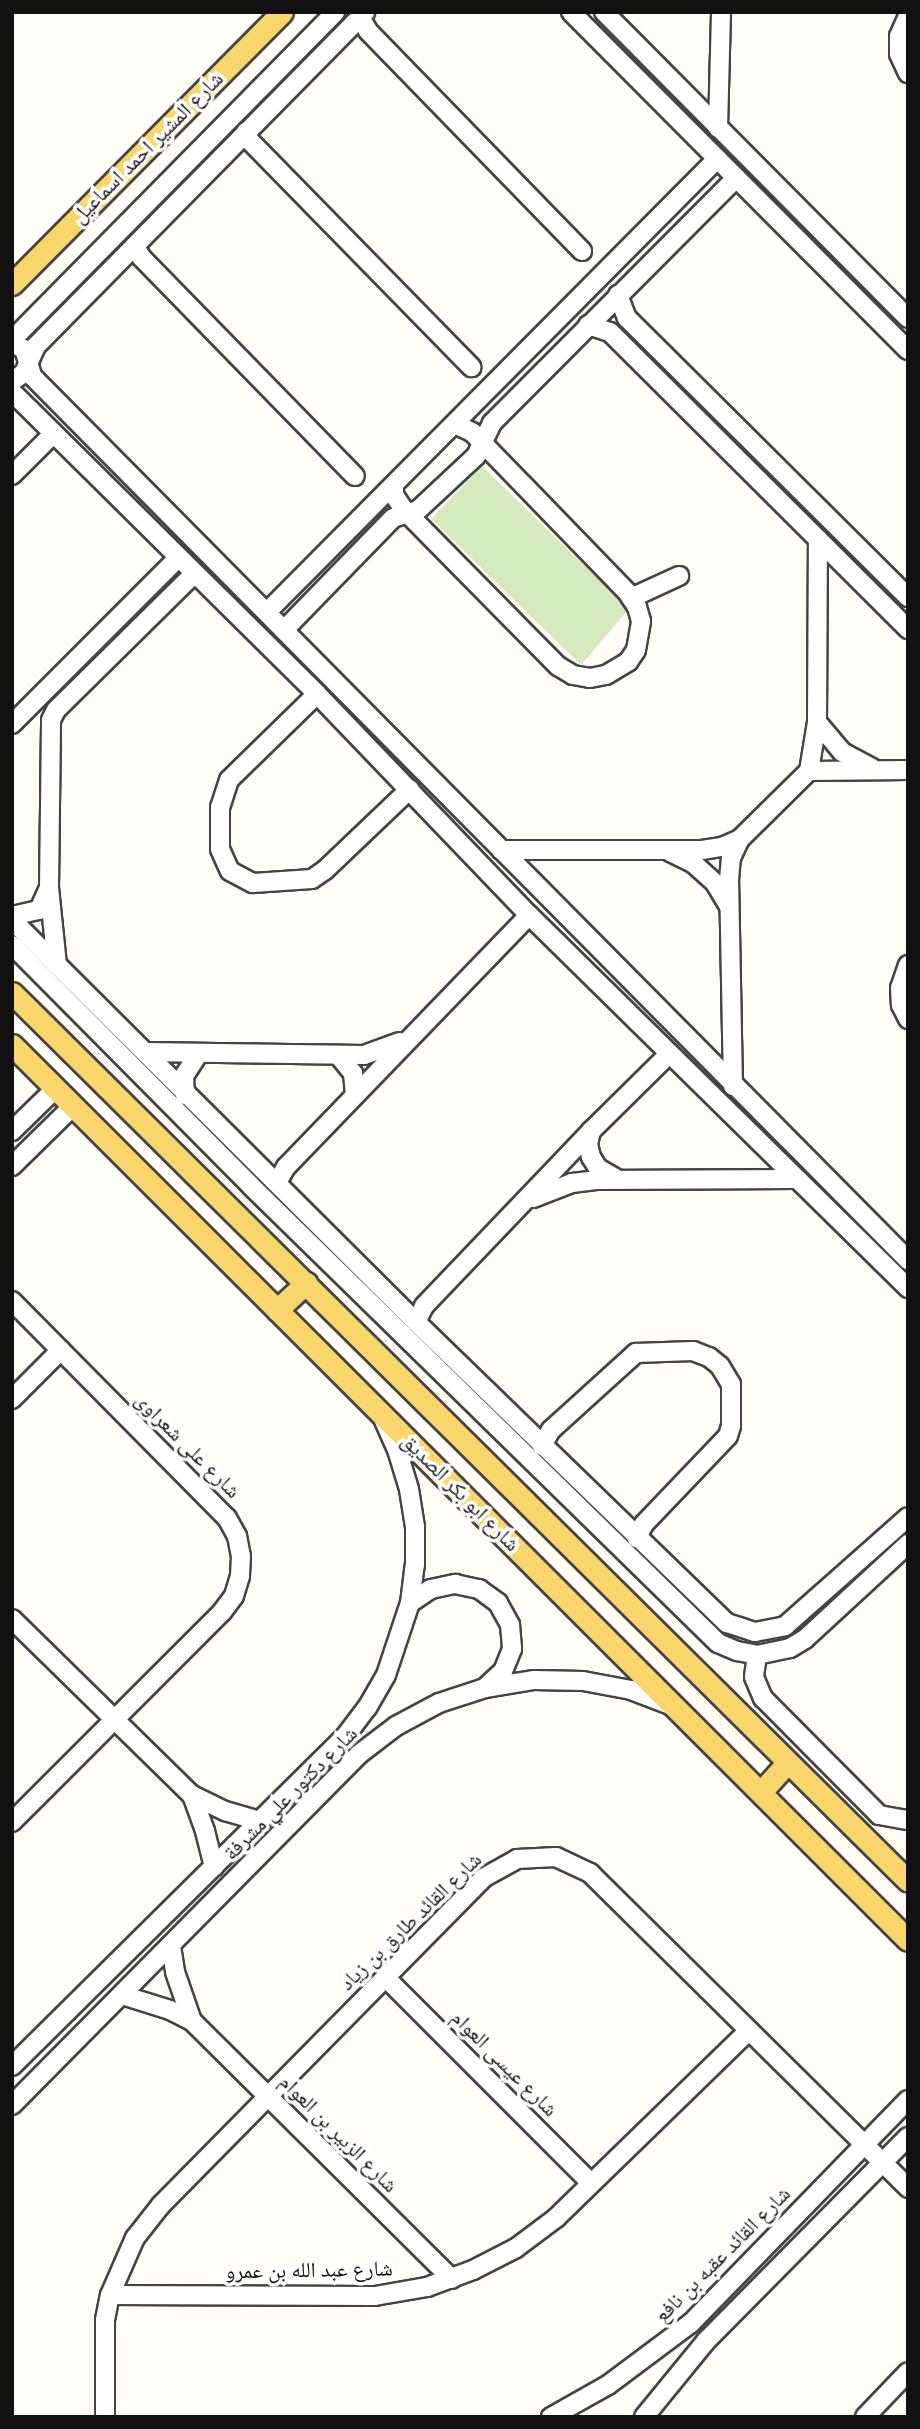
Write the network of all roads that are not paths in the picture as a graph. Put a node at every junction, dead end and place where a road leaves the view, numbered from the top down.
1 (282, 12) edge
2 (335, 12) edge
3 (570, 12) edge
4 (604, 12) edge
5 (721, 12) edge
6 (363, 15) edge
7 (908, 16) edge
8 (908, 73) edge
9 (694, 103) junction
10 (677, 119) junction
11 (719, 128) junction
12 (246, 132) junction
13 (717, 159) junction
14 (736, 178) junction
15 (135, 246) junction
16 (582, 251) dead end
17 (12, 284) edge
18 (618, 295) junction
19 (908, 318) edge
20 (588, 325) junction
21 (12, 341) edge
22 (908, 350) edge
23 (29, 360) junction
24 (471, 367) dead end
25 (12, 381) edge
26 (12, 392) edge
27 (456, 425) junction
28 (54, 433) junction
29 (483, 445) junction
30 (12, 475) edge
31 (355, 476) dead end
32 (134, 478) junction
33 (394, 486) junction
34 (116, 494) junction
35 (411, 514) junction
36 (818, 539) junction
37 (178, 558) junction
38 (194, 574) junction
39 (679, 576) dead end
40 (908, 597) edge
41 (631, 598) junction
42 (267, 612) junction
43 (908, 629) edge
44 (284, 630) junction
45 (317, 694) junction
46 (817, 722) junction
47 (12, 724) edge
48 (876, 770) junction
49 (908, 770) edge
50 (809, 771) junction
51 (410, 789) junction
52 (740, 839) junction
53 (501, 850) junction
54 (667, 850) junction
55 (49, 888) junction
56 (730, 908) junction
57 (529, 915) junction
58 (12, 918) edge
59 (12, 944) edge
60 (57, 965) junction
61 (908, 965) edge
62 (12, 993) edge
63 (908, 1019) edge
64 (670, 1023) junction
65 (409, 1037) junction
66 (653, 1039) junction
67 (12, 1045) edge
68 (145, 1052) junction
69 (199, 1053) junction
70 (669, 1055) junction
71 (339, 1056) junction
72 (706, 1059) junction
73 (690, 1075) junction
74 (733, 1086) junction
75 (55, 1089) junction
76 (187, 1094) junction
77 (355, 1094) junction
78 (172, 1105) junction
79 (73, 1106) junction
80 (12, 1130) edge
81 (591, 1130) junction
82 (12, 1166) edge
83 (271, 1177) junction
84 (795, 1179) junction
85 (622, 1180) junction
86 (251, 1186) junction
87 (527, 1201) junction
88 (908, 1260) edge
89 (306, 1283) junction
90 (908, 1288) edge
91 (12, 1301) edge
92 (277, 1310) junction
93 (416, 1322) junction
94 (61, 1350) junction
95 (12, 1399) edge
96 (383, 1416) junction
97 (542, 1446) junction
98 (908, 1517) edge
99 (637, 1538) junction
100 (908, 1544) edge
101 (410, 1603) junction
102 (12, 1619) edge
103 (757, 1655) junction
104 (485, 1688) junction
105 (677, 1708) junction
106 (115, 1720) junction
107 (788, 1762) junction
108 (761, 1792) junction
109 (192, 1795) junction
110 (908, 1820) edge
111 (261, 1821) junction
112 (12, 1822) edge
113 (214, 1867) junction
114 (908, 1881) edge
115 (182, 1899) junction
116 (201, 1916) junction
117 (908, 1940) edge
118 (171, 1946) junction
119 (385, 1978) junction
120 (122, 1995) junction
121 (192, 2021) junction
122 (749, 2030) junction
123 (12, 2066) edge
124 (268, 2097) junction
125 (908, 2100) edge
126 (12, 2105) edge
127 (908, 2137) edge
128 (865, 2144) junction
129 (883, 2163) junction
130 (591, 2183) junction
131 (908, 2188) edge
132 (452, 2279) junction
133 (110, 2295) junction
134 (906, 2376) edge
135 (107, 2412) edge
136 (551, 2417) edge
137 (644, 2417) edge
138 (865, 2417) edge

1 - 17 main road, شارع المشير احمد اسماعيل
2 - 21 street
3 - 10 street
4 - 9 street
5 - 11 street
6 - 12 street
6 - 16 street
7 - 8 street
9 - 10 street
9 - 11 street
10 - 13 street
11 - 19 street
12 - 15 street
12 - 24 street
13 - 14 street
13 - 27 street
14 - 18 street
14 - 22 street
15 - 23 street
15 - 31 street
18 - 20 street
18 - 40 street
20 - 29 street
20 - 36 street
21 - 23 street
23 - 25 street
23 - 32 street
26 - 28 street
27 - 29 street
27 - 33 street
28 - 30 street
28 - 34 street
29 - 35 street
29 - 41 street
32 - 34 street
32 - 42 street
33 - 35 street
33 - 42 street
34 - 37 street
35 - 41 street
35 - 44 street
36 - 43 street
36 - 46 street
37 - 38 street
37 - 47 street
38 - 45 street
38 - 55 street
39 - 41 street
42 - 44 street
44 - 53 street
45 - 51 street
45 - 51 street
46 - 48 street
46 - 50 street
48 - 49 street
48 - 50 street
50 - 52 street
51 - 57 street
52 - 54 street
52 - 56 street
53 - 54 street
53 - 64 street
54 - 56 street
55 - 58 street
55 - 60 street
56 - 74 street
57 - 65 street
57 - 66 street
58 - 60 street
59 - 78 street
60 - 68 street
61 - 63 street
62 - 89 main road, شارع ابو بكر الصديق
64 - 66 street
64 - 72 street
65 - 71 street
65 - 77 street
66 - 70 street
67 - 75 main road, شارع ابو بكر الصديق
68 - 69 street
68 - 76 street
69 - 71 street
69 - 76 street
70 - 73 street
70 - 81 street
71 - 77 street
72 - 73 street
72 - 74 street
73 - 84 street
74 - 88 street
75 - 79 main road, شارع ابو بكر الصديق
75 - 80 street
76 - 78 street
76 - 83 street
77 - 83 street
78 - 86 street
79 - 82 street
79 - 92 main road, شارع ابو بكر الصديق
81 - 85 street
81 - 87 street
83 - 86 street
83 - 93 street
84 - 85 street
84 - 90 street
85 - 87 street
86 - 103 street
87 - 93 street
89 - 92 main road
89 - 107 main road, شارع ابو بكر الصديق
91 - 94 street, شارع على شعراوى
92 - 96 main road, شارع ابو بكر الصديق
93 - 97 street
94 - 95 street
94 - 106 street, شارع على شعراوى
96 - 101 street, شارع دكتور علي مشرفة
96 - 105 main road, شارع ابو بكر الصديق
97 - 99 street
97 - 99 street
98 - 99 street
100 - 103 street
101 - 104 street
101 - 111 street, شارع دكتور علي مشرفة
102 - 106 street
103 - 110 street
104 - 105 street, شارع دكتور علي مشرفة
104 - 116 street, شارع دكتور علي مشرفة
105 - 108 main road, شارع ابو بكر الصديق
106 - 109 street
106 - 112 street, شارع على شعراوى
107 - 108 main road
107 - 114 main road, شارع ابو بكر الصديق
108 - 117 main road, شارع ابو بكر الصديق
109 - 111 street
109 - 113 street
111 - 113 street, شارع دكتور علي مشرفة
113 - 115 street, شارع دكتور علي مشرفة
115 - 116 street
115 - 123 street, شارع دكتور علي مشرفة
116 - 118 street, شارع دكتور علي مشرفة
118 - 120 street, شارع دكتور علي مشرفة
118 - 121 street, شارع الزبير بن العوام
119 - 122 street, شارع القائد طارق بن زياد
119 - 124 street, شارع القائد طارق بن زياد
119 - 130 street, شارع عيسى العوام
120 - 121 street, شارع الزبير بن العوام
120 - 126 street, شارع دكتور علي مشرفة
121 - 124 street, شارع الزبير بن العوام
122 - 128 street, شارع القائد طارق بن زياد
122 - 130 street, شارع عبد الله بن عمرو
124 - 132 street, شارع الزبير بن العوام
124 - 133 street, شارع القائد طارق بن زياد
125 - 128 street, شارع القائد عقبه بن نافع
127 - 129 street
128 - 129 street, شارع القائد طارق بن زياد
128 - 136 street, شارع القائد عقبه بن نافع
129 - 131 street, شارع القائد طارق بن زياد
129 - 137 street
130 - 132 street, شارع عبد الله بن عمرو
132 - 133 street, شارع عبد الله بن عمرو
133 - 135 street, شارع القائد طارق بن زياد
134 - 138 street

